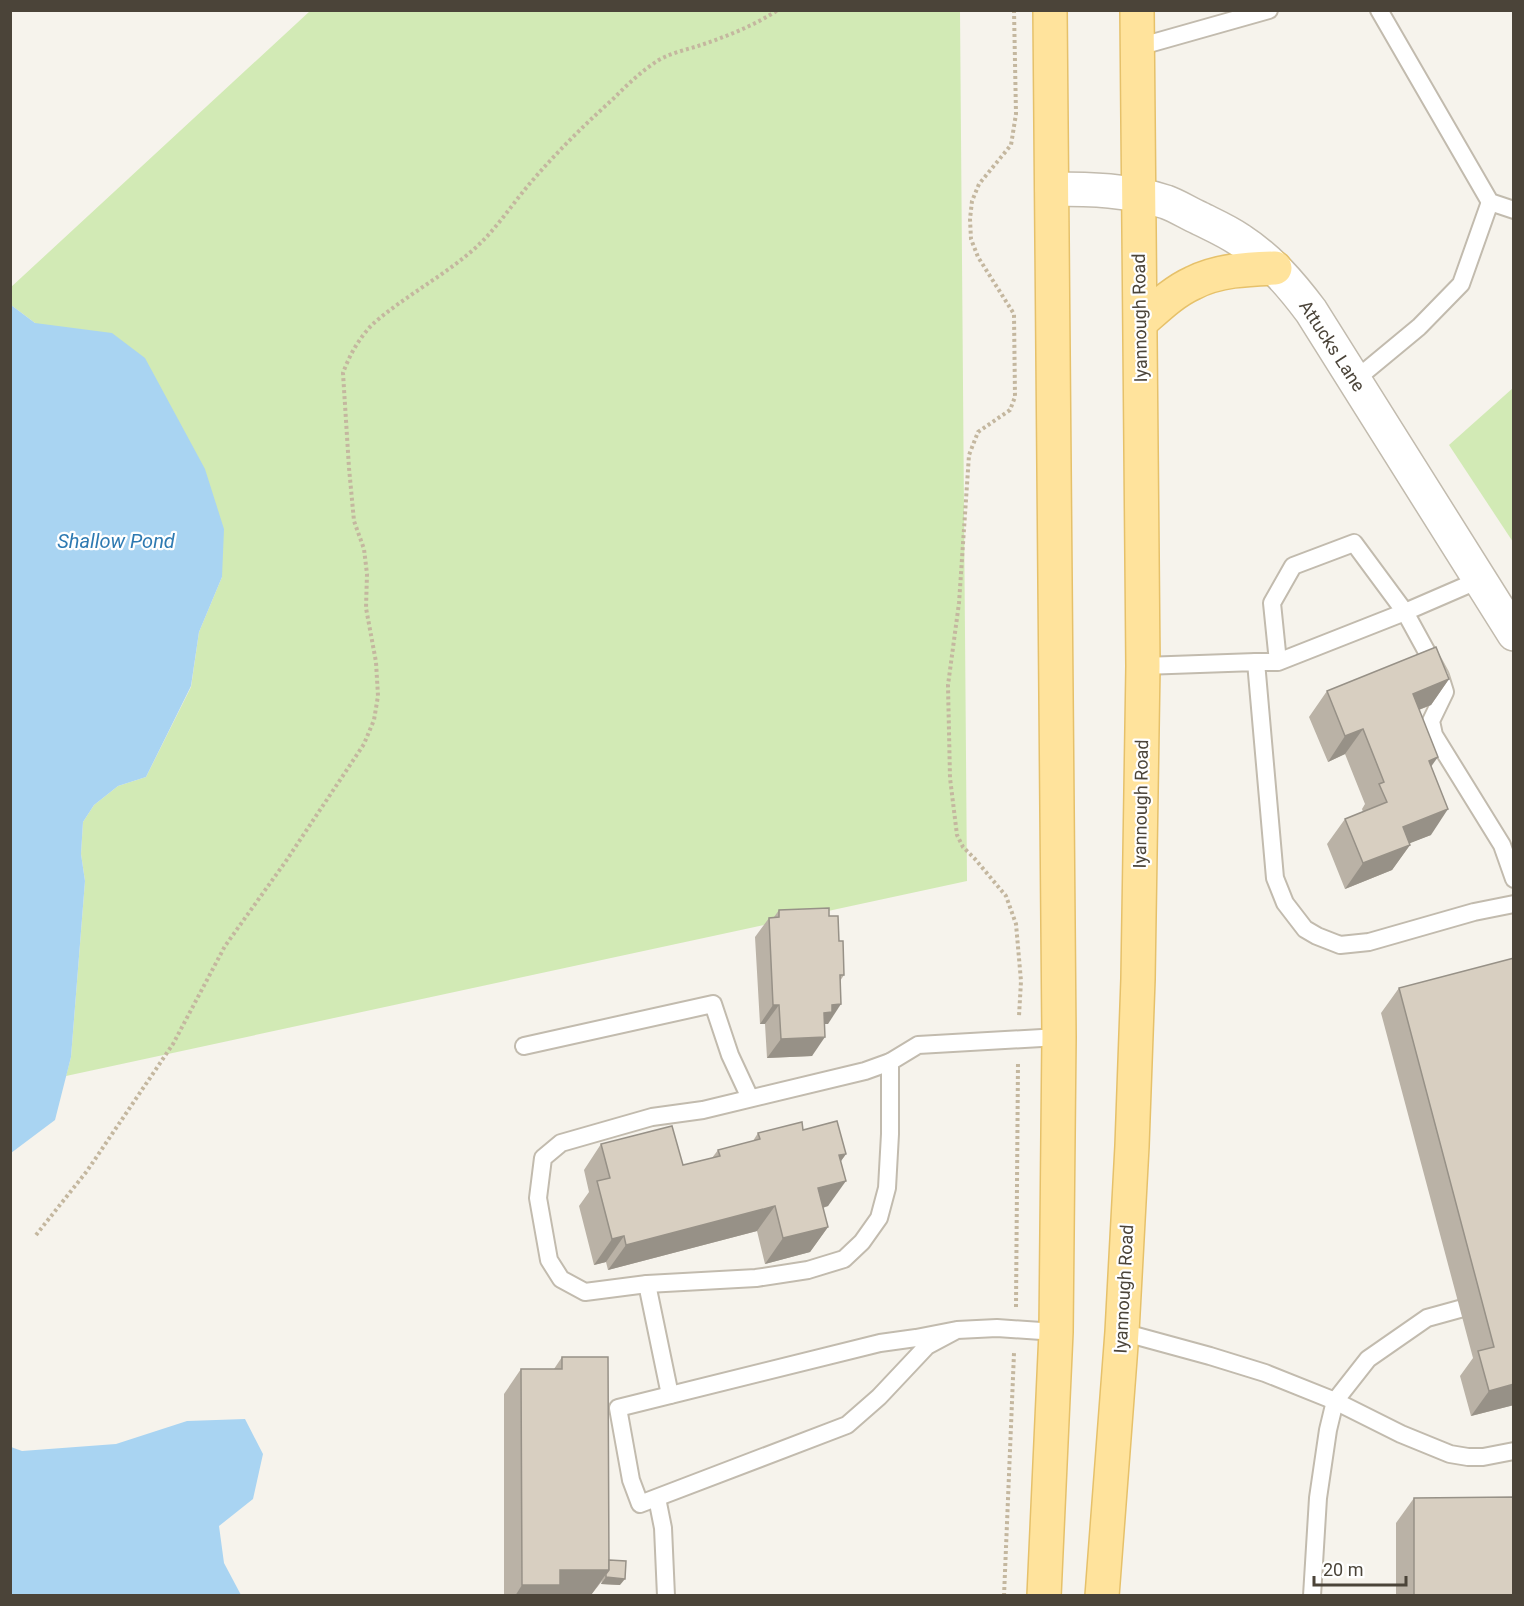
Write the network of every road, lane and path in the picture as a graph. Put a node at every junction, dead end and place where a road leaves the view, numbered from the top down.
1 (778, 10) edge
2 (1014, 10) edge
3 (1050, 10) edge
4 (1137, 10) edge
5 (1269, 10) edge
6 (1379, 10) edge
7 (1138, 47) junction
8 (1052, 189) junction
9 (1139, 195) junction
10 (1490, 202) junction
11 (1514, 210) edge
12 (1275, 268) junction
13 (1141, 322) junction
14 (1355, 380) junction
15 (1479, 580) junction
16 (1405, 612) junction
17 (1514, 634) edge
18 (1256, 662) junction
19 (1278, 662) junction
20 (1143, 666) junction
21 (1514, 879) edge
22 (1514, 904) edge
23 (1059, 1037) junction
24 (1018, 1039) junction
25 (524, 1046) dead end
26 (890, 1062) junction
27 (750, 1098) junction
28 (36, 1235) dead end
29 (647, 1284) junction
30 (1514, 1294) edge
31 (1016, 1329) junction
32 (957, 1330) junction
33 (1056, 1332) junction
34 (1122, 1332) junction
35 (670, 1395) junction
36 (1335, 1401) junction
37 (1514, 1451) edge
38 (657, 1498) junction
39 (666, 1596) edge
40 (1004, 1596) edge
41 (1044, 1596) edge
42 (1102, 1596) edge
43 (1312, 1596) edge

1 - 28 path
2 - 24 path
3 - 8 main road
4 - 7 main road, Iyannough Road
5 - 7 lane
6 - 10 lane
7 - 9 main road, Iyannough Road
8 - 9 street, Attucks Lane
8 - 23 main road
9 - 12 street, Attucks Lane
9 - 13 main road, Iyannough Road
10 - 11 lane
10 - 14 lane
12 - 13 main road
12 - 14 street, Attucks Lane
13 - 20 main road, Iyannough Road
14 - 15 street, Attucks Lane
15 - 16 lane
15 - 17 street, Attucks Lane
16 - 19 lane
16 - 19 lane
16 - 21 lane
18 - 19 lane
18 - 20 lane
18 - 22 lane
20 - 34 main road, Iyannough Road
23 - 24 lane
23 - 33 main road
24 - 26 lane
24 - 31 path
25 - 27 lane
26 - 27 lane
26 - 29 lane
27 - 29 lane
29 - 35 lane
30 - 36 lane
31 - 32 lane
31 - 33 lane
31 - 40 path
32 - 35 lane
32 - 38 lane
33 - 41 main road
34 - 36 lane
34 - 42 main road, Iyannough Road
35 - 38 lane
36 - 37 lane
36 - 43 lane
38 - 39 lane

